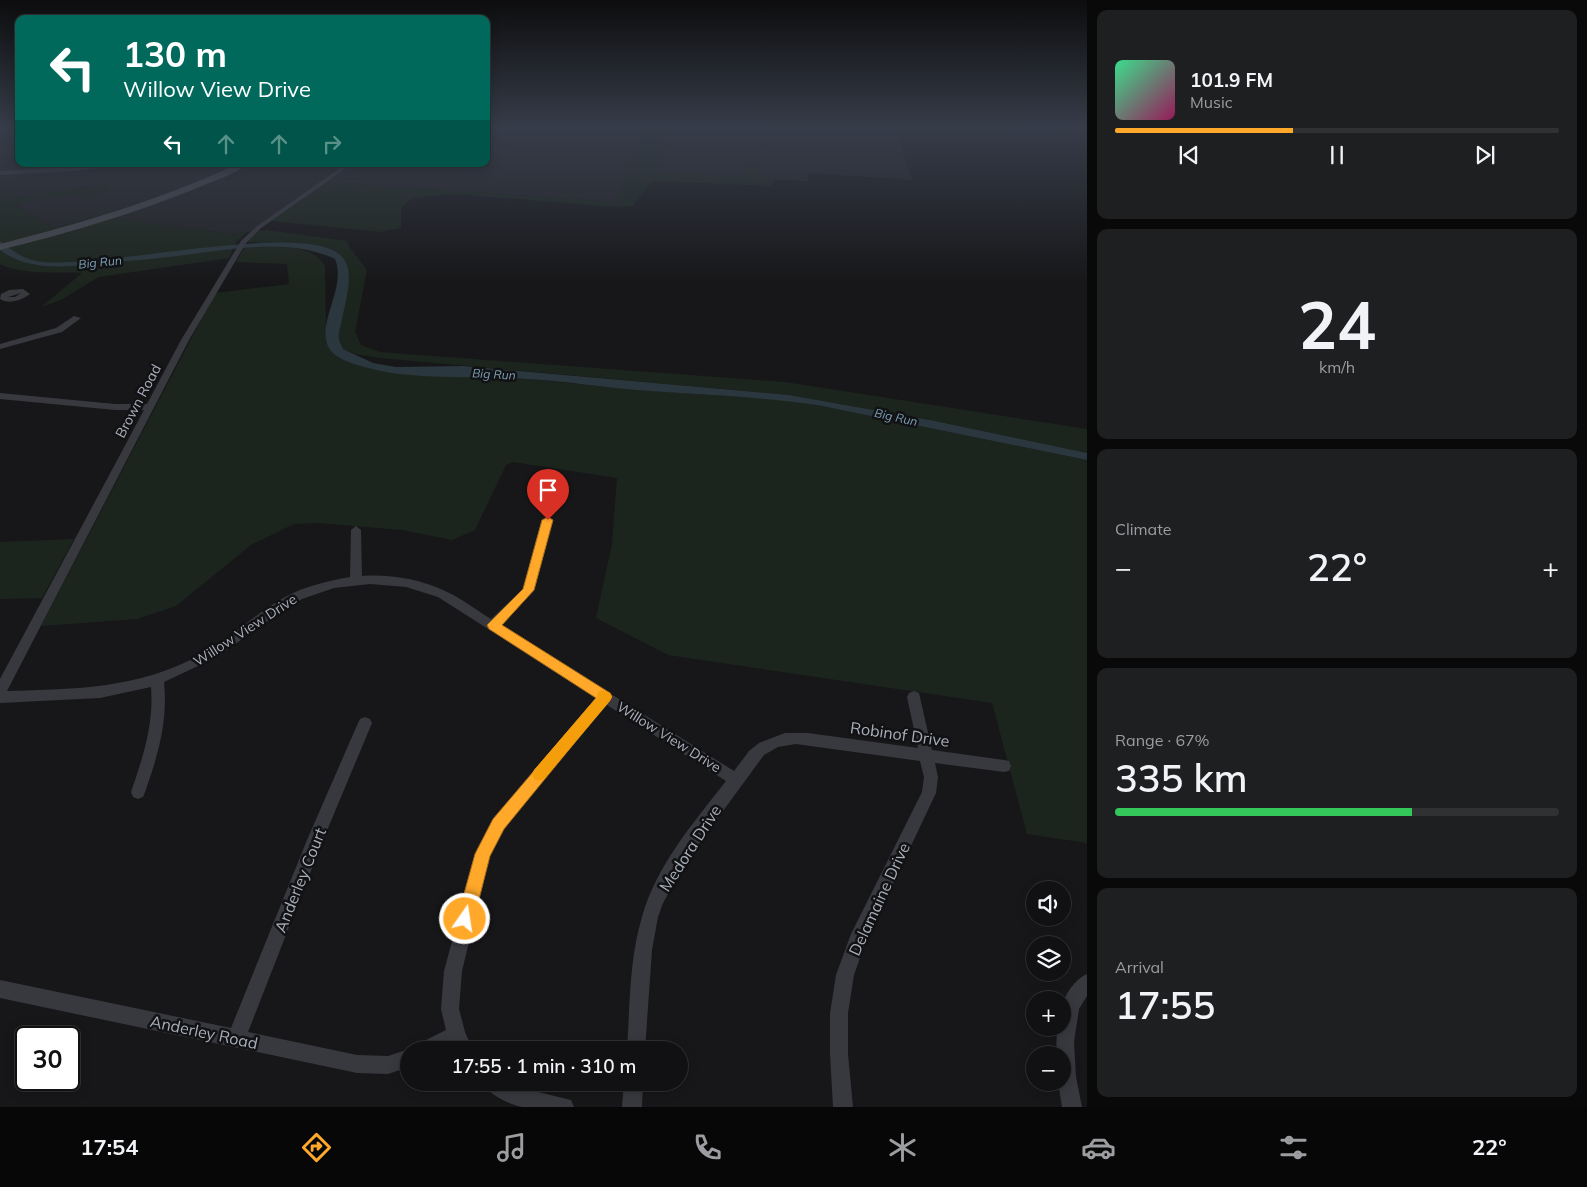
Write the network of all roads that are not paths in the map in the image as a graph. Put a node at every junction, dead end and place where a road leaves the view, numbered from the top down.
1 (210, 180) edge
2 (326, 180) edge
3 (0, 247) edge
4 (0, 286) edge
5 (9, 293) dead end
6 (77, 318) dead end
7 (0, 346) edge
8 (0, 396) edge
9 (151, 407) junction
10 (548, 520) dead end
11 (356, 530) dead end
12 (356, 580) junction
13 (493, 625) junction
14 (157, 680) junction
15 (0, 692) edge
16 (0, 697) edge
17 (605, 697) junction
18 (914, 697) dead end
19 (365, 723) dead end
20 (791, 737) joint
21 (927, 756) junction
22 (1004, 766) dead end
23 (737, 780) junction
24 (138, 792) dead end
25 (1087, 983) edge
26 (0, 989) edge
27 (236, 1039) junction
28 (460, 1041) edge
29 (637, 1041) edge
30 (400, 1061) edge
31 (506, 1091) edge
32 (633, 1091) edge
33 (564, 1107) edge
34 (632, 1107) edge
35 (843, 1107) edge
36 (1072, 1107) edge

1 - 3 main road
2 - 9 street, Brown Road
4 - 5 street
6 - 7 street
8 - 9 street
9 - 15 street, Brown Road
10 - 13 street
11 - 12 street
12 - 13 street, Willow View Drive
12 - 14 street, Willow View Drive
13 - 17 street, Willow View Drive
14 - 16 street, Willow View Drive
14 - 24 street
17 - 23 street, Willow View Drive
17 - 28 street
18 - 21 street, Delamaine Drive
19 - 27 street, Anderley Court
20 - 21 street, Robinof Drive
20 - 23 street, Medora Drive
21 - 22 street, Robinof Drive
21 - 35 street, Delamaine Drive
23 - 29 street, Medora Drive
25 - 36 street
26 - 27 street, Anderley Road
27 - 30 street, Anderley Road
31 - 33 street
32 - 34 street

